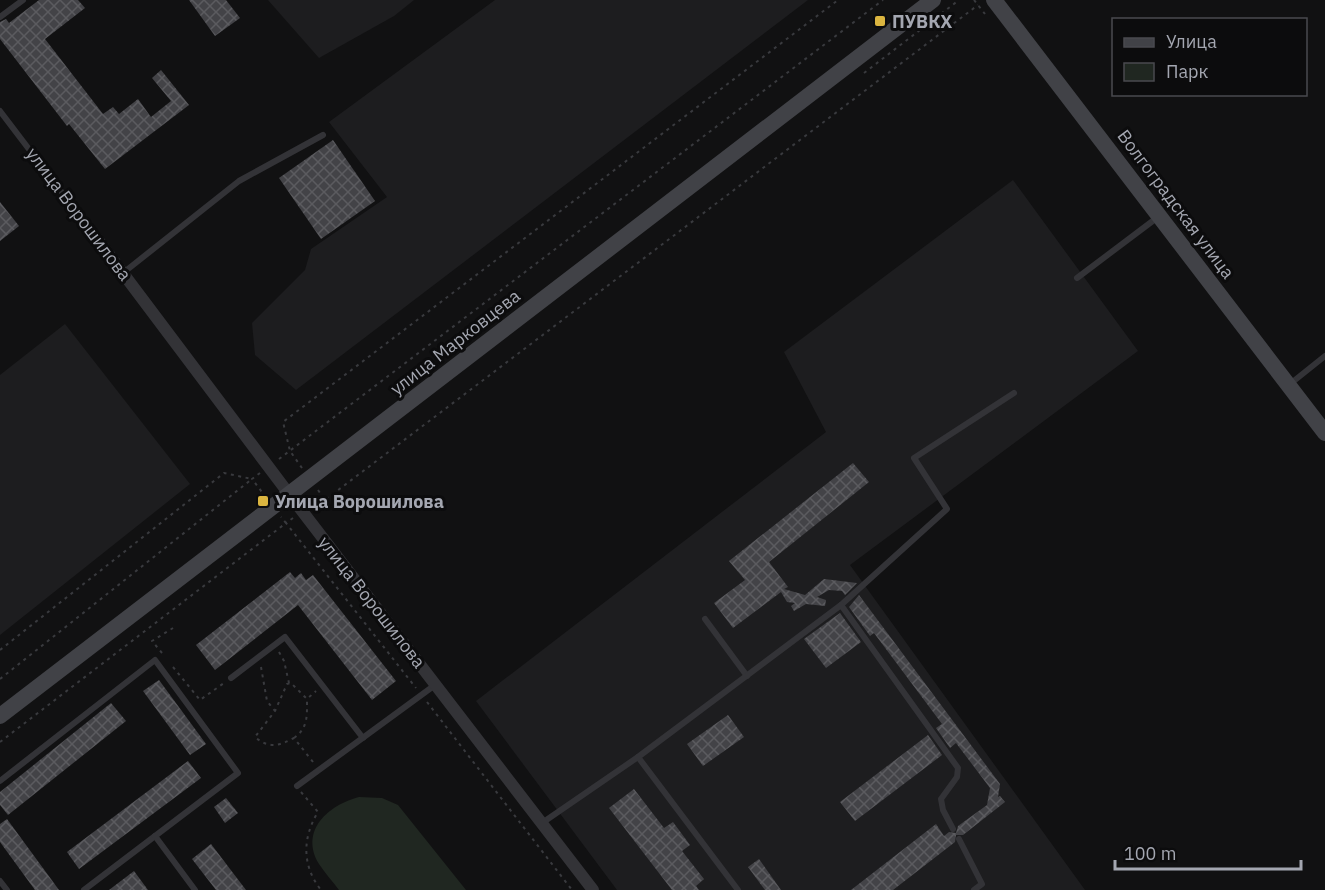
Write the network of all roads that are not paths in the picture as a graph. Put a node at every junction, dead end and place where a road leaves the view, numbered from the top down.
1 (23, 0) edge
2 (933, 0) edge
3 (986, 3) edge
4 (0, 17) edge
5 (0, 111) edge
6 (323, 135) dead end
7 (1161, 215) junction
8 (95, 236) joint
9 (123, 273) junction
10 (1077, 278) dead end
11 (1325, 356) edge
12 (1287, 386) junction
13 (1014, 393) dead end
14 (1325, 434) edge
15 (289, 494) junction
16 (841, 605) junction
17 (705, 619) dead end
18 (747, 676) junction
19 (231, 678) road end
20 (436, 685) junction
21 (0, 716) edge
22 (363, 738) junction
23 (638, 757) junction
24 (0, 781) edge
25 (297, 786) road end
26 (542, 823) junction
27 (953, 829) dead end
28 (155, 836) junction
29 (958, 839) dead end
30 (0, 881) edge
31 (7, 890) edge
32 (84, 890) edge
33 (195, 890) edge
34 (594, 890) edge
35 (738, 890) edge
36 (974, 890) edge

1 - 4 lane
2 - 15 main road, улица Марковцева
3 - 7 main road, Волгоградская улица
5 - 8 lane, улица Ворошилова
6 - 9 lane
7 - 10 lane
7 - 12 main road, Волгоградская улица
8 - 9 street, улица Ворошилова
9 - 15 street, улица Ворошилова
11 - 12 lane
12 - 14 main road, Волгоградская улица
13 - 16 lane
15 - 20 street, улица Ворошилова
15 - 21 main road, улица Марковцева
16 - 18 lane
16 - 27 lane
17 - 18 lane
18 - 23 lane
19 - 22 lane
20 - 22 lane
20 - 26 street, улица Ворошилова
22 - 25 lane
23 - 26 lane
23 - 35 lane
24 - 28 lane
26 - 34 street, улица Ворошилова
28 - 32 lane
28 - 33 lane
29 - 36 lane
30 - 31 lane

